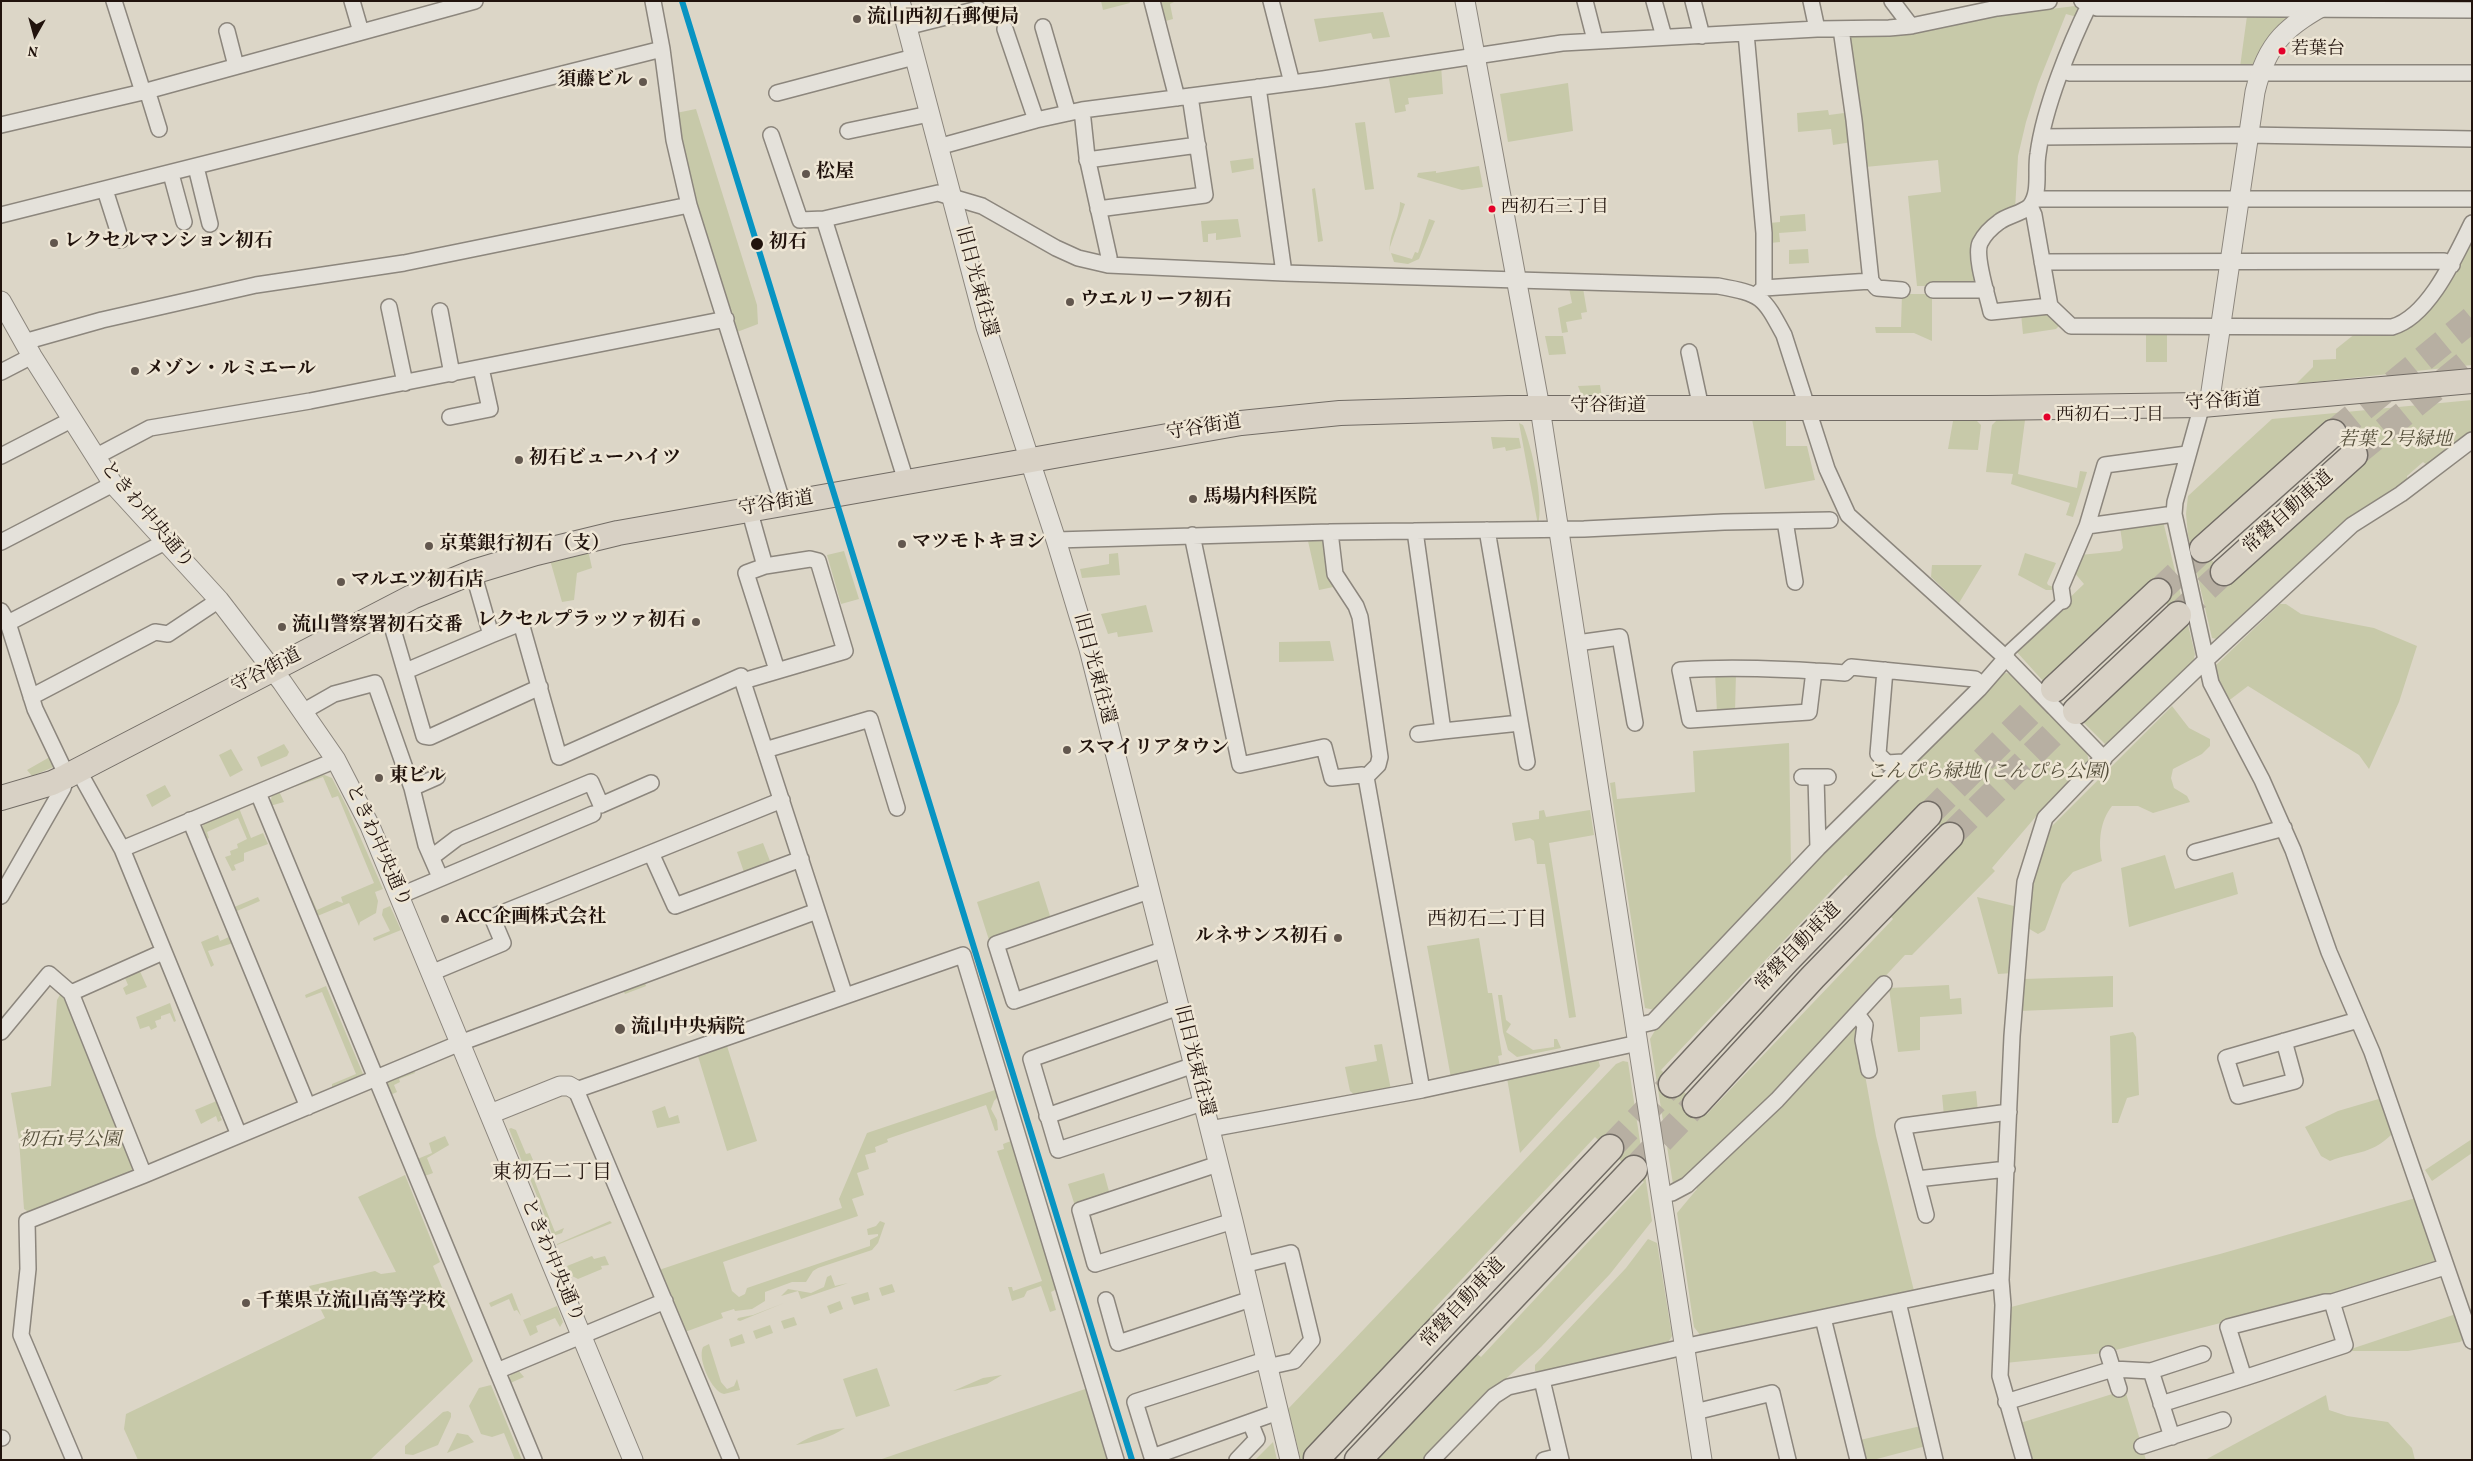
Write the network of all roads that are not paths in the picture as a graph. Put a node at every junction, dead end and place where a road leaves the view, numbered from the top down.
1 (114, 1) edge
2 (352, 1) edge
3 (475, 1) edge
4 (653, 1) edge
5 (900, 1) edge
6 (1152, 1) edge
7 (1271, 1) edge
8 (1465, 1) edge
9 (1585, 1) edge
10 (1654, 1) edge
11 (1693, 1) edge
12 (1811, 1) edge
13 (1892, 1) edge
14 (2049, 1) edge
15 (2087, 2) edge
16 (2326, 5) edge
17 (978, 9) dead end
18 (2472, 10) edge
19 (1911, 26) junction
20 (906, 27) junction
21 (1043, 27) dead end
22 (1005, 29) dead end
23 (1817, 29) junction
24 (1841, 29) junction
25 (227, 32) dead end
26 (361, 32) junction
27 (1746, 33) junction
28 (1702, 36) junction
29 (1664, 37) junction
30 (1595, 40) junction
31 (662, 49) junction
32 (1476, 56) junction
33 (914, 57) junction
34 (236, 66) junction
35 (2062, 71) junction
36 (2259, 73) junction
37 (2472, 73) edge
38 (1292, 83) junction
39 (1258, 87) junction
40 (145, 91) junction
41 (777, 93) dead end
42 (1184, 97) junction
43 (1075, 111) junction
44 (929, 114) junction
45 (1036, 120) junction
46 (1, 125) edge
47 (159, 129) dead end
48 (848, 131) dead end
49 (771, 135) dead end
50 (2248, 135) junction
51 (2041, 137) junction
52 (2472, 138) edge
53 (1198, 145) junction
54 (938, 147) junction
55 (1088, 160) junction
56 (196, 167) junction
57 (171, 174) junction
58 (105, 190) junction
59 (952, 197) junction
60 (2240, 198) junction
61 (2472, 199) edge
62 (2033, 202) junction
63 (689, 205) junction
64 (1098, 209) junction
65 (1, 216) edge
66 (824, 220) junction
67 (184, 222) dead end
68 (2472, 223) edge
69 (210, 224) dead end
70 (121, 240) dead end
71 (2229, 261) junction
72 (2042, 262) junction
73 (1108, 265) junction
74 (2452, 265) junction
75 (1284, 273) junction
76 (1517, 279) junction
77 (1871, 282) junction
78 (1902, 290) dead end
79 (1933, 290) dead end
80 (1986, 290) junction
81 (1760, 291) junction
82 (1, 301) edge
83 (2050, 306) junction
84 (389, 307) dead end
85 (440, 310) dead end
86 (726, 319) junction
87 (2220, 325) junction
88 (28, 349) junction
89 (1689, 352) dead end
90 (481, 368) junction
91 (1, 372) edge
92 (452, 374) junction
93 (2472, 381) edge
94 (405, 383) junction
95 (2206, 405) junction
96 (1540, 408) junction
97 (1702, 408) junction
98 (1806, 408) junction
99 (450, 417) dead end
100 (71, 420) junction
101 (2334, 433) tunnel mouth
102 (2472, 440) edge
103 (2187, 454) junction
104 (2354, 455) tunnel mouth
105 (1, 456) edge
106 (95, 457) junction
107 (1029, 460) junction
108 (906, 482) junction
109 (113, 484) junction
110 (783, 504) junction
111 (749, 509) junction
112 (2174, 514) junction
113 (1830, 520) dead end
114 (1785, 521) junction
115 (2087, 526) junction
116 (1558, 529) junction
117 (1487, 530) junction
118 (1415, 531) junction
119 (1330, 532) junction
120 (1192, 536) junction
121 (1056, 540) junction
122 (1, 542) edge
123 (165, 542) junction
124 (2203, 549) tunnel mouth
125 (765, 566) junction
126 (473, 572) junction
127 (2224, 572) tunnel mouth
128 (1795, 582) dead end
129 (2158, 592) tunnel mouth
130 (219, 600) junction
131 (2063, 601) joint
132 (387, 609) junction
133 (2178, 615) tunnel mouth
134 (4, 617) edge
135 (491, 635) junction
136 (1577, 643) junction
137 (2006, 658) junction
138 (2207, 659) junction
139 (272, 669) junction
140 (777, 670) junction
141 (1885, 670) junction
142 (406, 671) junction
143 (1814, 671) junction
144 (743, 681) junction
145 (1982, 685) junction
146 (540, 688) junction
147 (2054, 689) tunnel mouth
148 (31, 697) junction
149 (304, 711) junction
150 (2076, 712) tunnel mouth
151 (1520, 723) junction
152 (1635, 723) dead end
153 (1443, 731) junction
154 (1418, 734) dead end
155 (765, 750) junction
156 (2104, 758) junction
157 (336, 760) junction
158 (1527, 762) dead end
159 (1904, 762) junction
160 (73, 773) junction
161 (437, 777) dead end
162 (1366, 777) junction
163 (1815, 777) dead end
164 (651, 783) dead end
165 (412, 788) junction
166 (258, 793) junction
167 (1, 798) edge
168 (782, 800) junction
169 (897, 808) dead end
170 (593, 814) dead end
171 (1928, 815) tunnel mouth
172 (190, 820) junction
173 (2284, 828) junction
174 (1950, 836) tunnel mouth
175 (1818, 848) junction
176 (122, 849) junction
177 (2195, 852) dead end
178 (651, 853) junction
179 (432, 857) junction
180 (801, 859) junction
181 (440, 878) junction
182 (1150, 892) junction
183 (1, 896) edge
184 (399, 896) junction
185 (817, 911) junction
186 (1165, 949) junction
187 (163, 952) junction
188 (431, 973) junction
189 (1884, 984) dead end
190 (71, 993) junction
191 (845, 996) junction
192 (1179, 1007) junction
193 (1857, 1014) junction
194 (2358, 1020) junction
195 (1, 1032) edge
196 (1637, 1035) junction
197 (2284, 1041) junction
198 (460, 1043) junction
199 (1194, 1065) junction
200 (1869, 1070) dead end
201 (375, 1080) junction
202 (1672, 1084) tunnel mouth
203 (576, 1090) junction
204 (1422, 1090) junction
205 (1202, 1102) junction
206 (1696, 1104) tunnel mouth
207 (308, 1107) junction
208 (2009, 1112) junction
209 (490, 1114) junction
210 (1047, 1116) junction
211 (1210, 1129) junction
212 (240, 1135) junction
213 (1610, 1148) tunnel mouth
214 (1218, 1164) junction
215 (2007, 1169) junction
216 (1634, 1170) tunnel mouth
217 (144, 1175) junction
218 (1917, 1179) junction
219 (1662, 1195) junction
220 (1926, 1215) dead end
221 (1232, 1221) junction
222 (1243, 1265) junction
223 (2445, 1267) junction
224 (2001, 1280) junction
225 (1251, 1299) junction
226 (1106, 1300) dead end
227 (665, 1301) junction
228 (1898, 1302) junction
229 (2332, 1302) junction
230 (1823, 1318) junction
231 (582, 1335) junction
232 (2472, 1341) edge
233 (1686, 1347) junction
234 (2108, 1354) dead end
235 (2203, 1354) dead end
236 (1266, 1363) junction
237 (2113, 1369) junction
238 (497, 1371) junction
239 (2151, 1371) junction
240 (2244, 1378) junction
241 (1542, 1380) junction
242 (2119, 1389) dead end
243 (2006, 1402) junction
244 (2162, 1404) junction
245 (1278, 1412) junction
246 (1695, 1412) junction
247 (2224, 1420) dead end
248 (1250, 1422) junction
249 (2172, 1437) junction
250 (2142, 1446) dead end
251 (1288, 1452) edge
252 (1317, 1458) dead end
253 (1560, 1458) edge
254 (74, 1460) edge
255 (534, 1460) edge
256 (633, 1460) edge
257 (731, 1460) edge
258 (1116, 1460) edge
259 (1237, 1460) edge
260 (1358, 1460) edge
261 (1432, 1460) edge
262 (1544, 1460) edge
263 (1702, 1460) edge
264 (1788, 1460) edge
265 (1858, 1460) edge
266 (1935, 1460) edge
267 (2024, 1460) edge

1 - 40 street
2 - 26 street
3 - 26 street
4 - 31 street
5 - 20 street, 旧日光東往還
6 - 42 street
7 - 38 street
8 - 32 street
9 - 30 street
10 - 29 street
11 - 28 street
12 - 23 street
13 - 19 street
14 - 19 street
15 - 16 street
15 - 35 street
16 - 18 street
16 - 36 street
17 - 20 street
19 - 24 street
20 - 33 street, 旧日光東往還
21 - 43 street
22 - 45 street
23 - 24 street
23 - 27 street
24 - 77 street
25 - 34 street
26 - 34 street
27 - 28 street
27 - 81 street
28 - 29 street
29 - 30 street
30 - 32 street
31 - 56 street
31 - 63 street
32 - 38 street
32 - 76 street
33 - 41 street
33 - 44 street, 旧日光東往還
34 - 40 street
35 - 36 street
35 - 51 street
36 - 37 street
36 - 50 street
38 - 39 street
39 - 42 street
39 - 75 street
40 - 46 street
40 - 47 street
42 - 43 street
42 - 53 street
43 - 45 street
43 - 55 street
44 - 48 street
44 - 54 street, 旧日光東往還
45 - 54 street
49 - 66 street
50 - 51 street
50 - 52 street
50 - 60 street
51 - 62 street
53 - 55 street
53 - 64 street
54 - 59 street, 旧日光東往還
55 - 64 street
56 - 57 street
56 - 69 street
57 - 58 street
57 - 67 street
58 - 65 street
58 - 70 street
59 - 66 street
59 - 73 street
59 - 107 street, 旧日光東往還
60 - 61 street
60 - 62 street
60 - 71 street
62 - 72 street
62 - 80 street
63 - 86 street
63 - 88 street
64 - 73 street
66 - 108 street
68 - 74 street
71 - 72 street
71 - 74 street
71 - 87 street
72 - 83 street
73 - 75 street
74 - 87 street
75 - 76 street
76 - 81 street
76 - 96 street
77 - 78 street
77 - 81 street
79 - 80 street
80 - 83 street
81 - 98 street
82 - 88 street, ときわ中央通り
83 - 87 street
84 - 94 street
85 - 92 street
86 - 90 street
86 - 110 street
87 - 95 street
88 - 91 street
88 - 100 street, ときわ中央通り
89 - 97 street
90 - 92 street
90 - 99 street
92 - 94 street
93 - 95 main road, 守谷街道
94 - 106 street
95 - 98 main road, 守谷街道
95 - 103 street
96 - 97 main road, 守谷街道
96 - 107 main road, 守谷街道
96 - 116 street
97 - 98 main road, 守谷街道
98 - 137 street
100 - 105 street
100 - 106 street, ときわ中央通り
101 - 124 highway, 常磐自動車道
102 - 138 street
103 - 112 street
103 - 115 street
104 - 127 highway, 常磐自動車道
106 - 109 street, ときわ中央通り
107 - 108 main road, 守谷街道
107 - 121 street, 旧日光東往還
108 - 110 main road, 守谷街道
109 - 122 street
109 - 123 street, ときわ中央通り
110 - 111 main road, 守谷街道
111 - 125 street
111 - 126 main road, 守谷街道
112 - 115 street
112 - 138 street
113 - 114 street
114 - 116 street
114 - 128 street
115 - 131 street
116 - 117 street
116 - 136 street
117 - 118 street
117 - 151 street
118 - 119 street
118 - 153 street
119 - 120 street
119 - 162 street
120 - 121 street
120 - 162 street
121 - 182 street, 旧日光東往還
123 - 130 street, ときわ中央通り
123 - 134 street
125 - 140 street
125 - 140 street
126 - 132 main road, 守谷街道
126 - 135 street
129 - 147 highway
130 - 139 street, ときわ中央通り
130 - 148 street
131 - 137 street
132 - 139 main road, 守谷街道
132 - 142 street
133 - 150 highway
134 - 148 street
135 - 142 street
135 - 146 street
136 - 152 street
136 - 196 street
137 - 145 street
137 - 156 street
138 - 156 street
138 - 173 street
139 - 149 street, ときわ中央通り
139 - 160 main road, 守谷街道
140 - 144 street
141 - 143 street
141 - 145 street
141 - 159 street
142 - 146 street
143 - 143 street
144 - 146 street
144 - 155 street
145 - 159 street
148 - 160 street
149 - 157 street, ときわ中央通り
149 - 165 street
151 - 153 street
151 - 158 street
153 - 154 street
155 - 168 street
155 - 169 street
156 - 208 street
157 - 166 street
157 - 184 street, ときわ中央通り
159 - 175 street
160 - 167 main road, 守谷街道
160 - 176 street
160 - 183 street
161 - 165 street
162 - 204 street
163 - 175 street
164 - 179 street
165 - 179 street
166 - 172 street
166 - 201 street
168 - 178 street
168 - 180 street
170 - 181 street
171 - 202 highway, 常磐自動車道
172 - 176 street
172 - 207 street
173 - 177 street
173 - 194 street
174 - 206 highway, 常磐自動車道
175 - 196 street
176 - 187 street
178 - 180 street
178 - 188 street
179 - 181 street
180 - 185 street
181 - 184 street
182 - 186 street, 旧日光東往還
182 - 186 street
184 - 188 street, ときわ中央通り
185 - 191 street
185 - 198 street
186 - 192 street, 旧日光東往還
187 - 190 street
187 - 212 street
188 - 198 street, ときわ中央通り
189 - 193 street
190 - 195 street
190 - 217 street
191 - 203 street
191 - 258 street
192 - 199 street, 旧日光東往還
192 - 210 street
193 - 200 street
193 - 219 street
194 - 197 street
194 - 223 street
196 - 204 street
196 - 219 street
197 - 197 street
198 - 201 street
198 - 209 street, ときわ中央通り
199 - 205 street, 旧日光東往還
199 - 210 street
201 - 207 street
201 - 238 street
203 - 209 street
203 - 227 street
204 - 211 street
205 - 210 street
205 - 211 street, 旧日光東往還
207 - 212 street
208 - 215 street
208 - 218 street
209 - 231 street, ときわ中央通り
211 - 214 street, 旧日光東往還
212 - 217 street
213 - 252 highway, 常磐自動車道
214 - 221 street, 旧日光東往還
214 - 221 street
215 - 218 street
215 - 224 street
216 - 260 highway, 常磐自動車道
217 - 254 street
218 - 220 street
219 - 233 street
221 - 222 street, 旧日光東往還
222 - 225 street, 旧日光東往還
222 - 236 street
223 - 229 street
223 - 232 street
224 - 228 street
224 - 243 street
225 - 226 street
225 - 236 street, 旧日光東往還
227 - 231 street
227 - 257 street
228 - 230 street
228 - 266 street
229 - 240 street
229 - 240 street
230 - 233 street
230 - 265 street
231 - 238 street
231 - 256 street, ときわ中央通り
233 - 241 street
233 - 246 street
234 - 237 street
235 - 239 street
236 - 245 street, 旧日光東往還
236 - 248 street
237 - 239 street
237 - 242 street
237 - 243 street
238 - 255 street
239 - 244 street
240 - 244 street
241 - 253 street
241 - 261 street
243 - 267 street
244 - 249 street
245 - 248 street
245 - 251 street, 旧日光東往還
246 - 263 street
246 - 264 street
247 - 249 street
248 - 259 street
249 - 250 street
253 - 262 street

